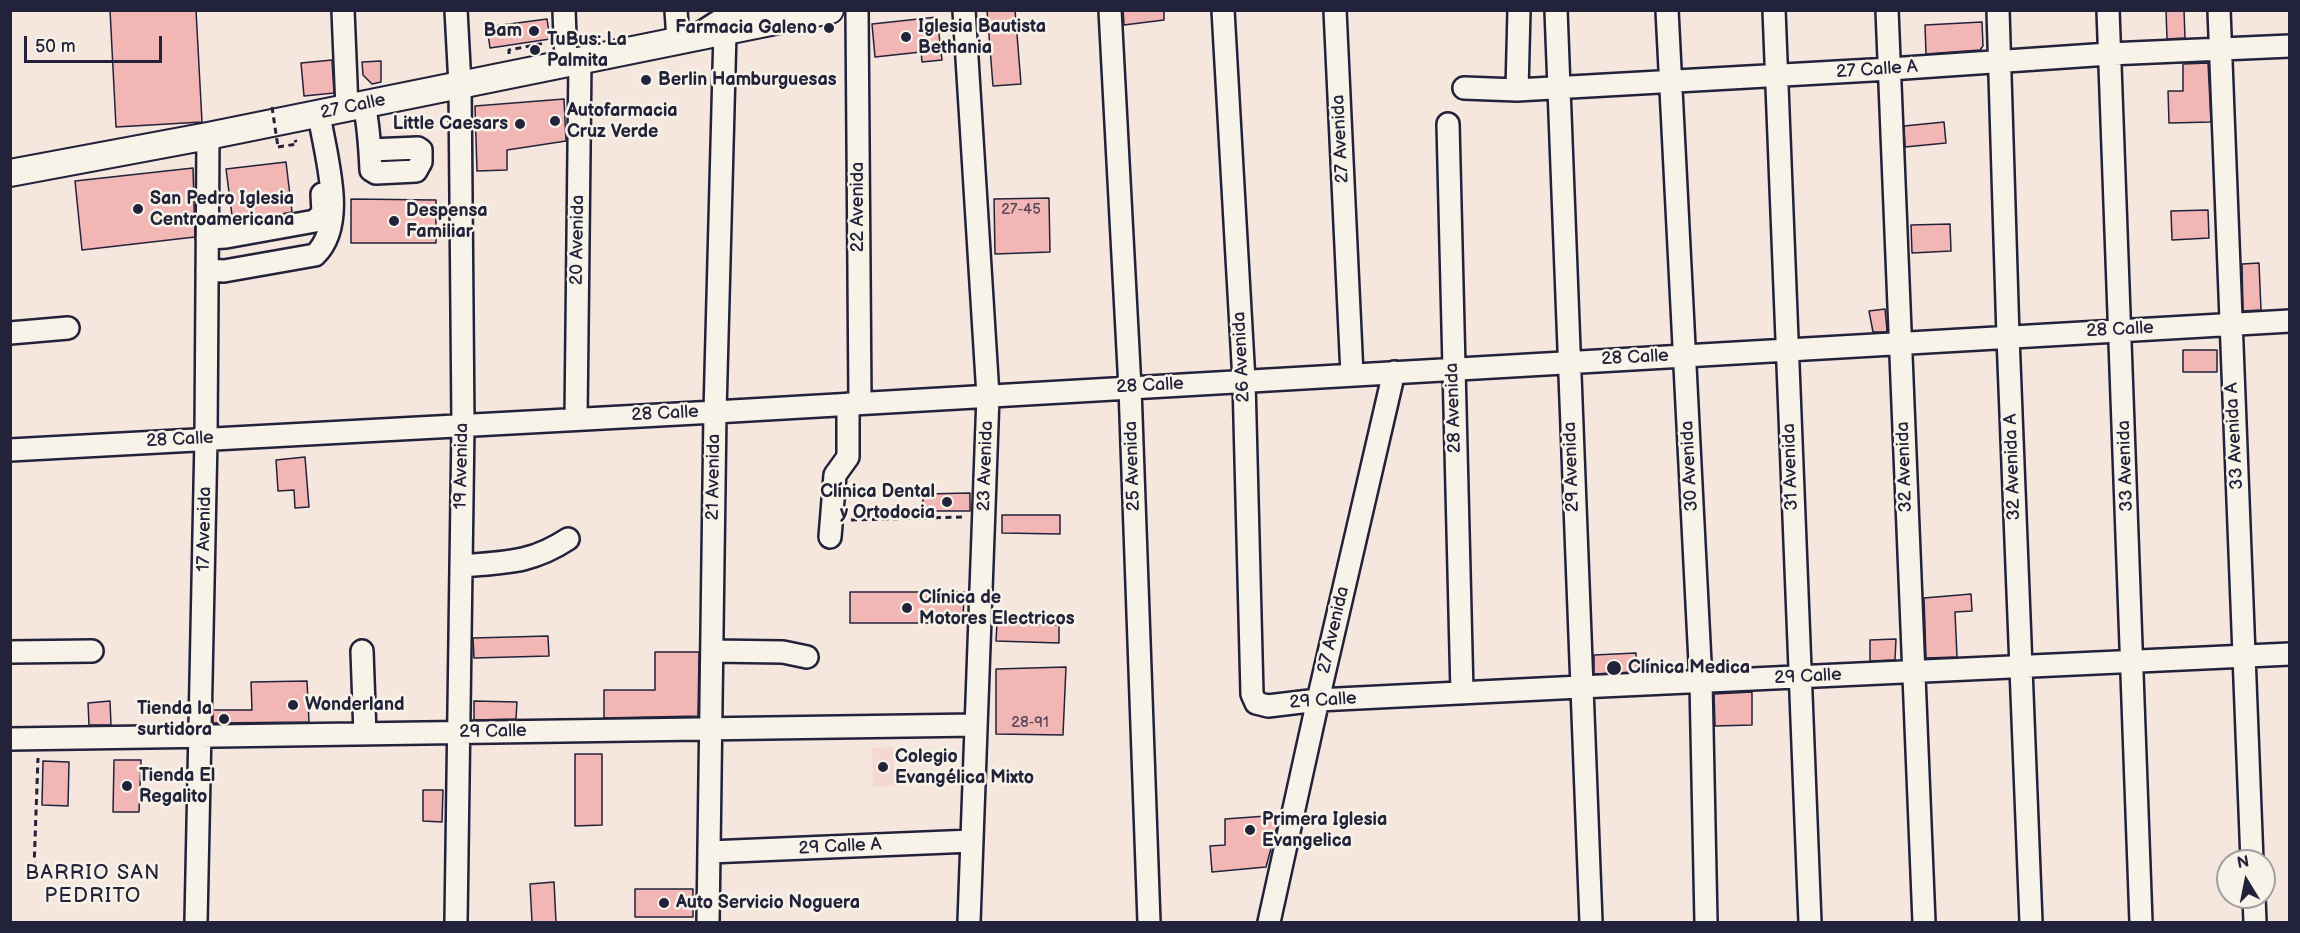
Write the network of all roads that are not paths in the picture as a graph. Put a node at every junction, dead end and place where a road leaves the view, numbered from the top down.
1 (343, 10) edge
2 (456, 10) edge
3 (564, 10) edge
4 (676, 10) edge
5 (752, 10) edge
6 (830, 10) edge
7 (856, 10) edge
8 (964, 10) edge
9 (1110, 10) edge
10 (1223, 10) edge
11 (1335, 10) edge
12 (1519, 10) edge
13 (1556, 10) edge
14 (1667, 10) edge
15 (1774, 10) edge
16 (1887, 10) edge
17 (1998, 10) edge
18 (2108, 10) edge
19 (2219, 10) edge
20 (724, 32) junction
21 (686, 39) junction
22 (2289, 46) edge
23 (2221, 49) junction
24 (570, 54) junction
25 (2109, 54) junction
26 (2000, 62) junction
27 (1890, 69) junction
28 (1777, 76) junction
29 (1671, 82) junction
30 (460, 85) junction
31 (1560, 87) junction
32 (1464, 88) dead end
33 (1517, 90) junction
34 (356, 106) junction
35 (312, 115) junction
36 (1448, 124) dead end
37 (208, 136) junction
38 (370, 150) dead end
39 (10, 173) edge
40 (207, 238) junction
41 (207, 270) junction
42 (2289, 321) edge
43 (2230, 324) junction
44 (68, 328) dead end
45 (2121, 330) junction
46 (10, 333) edge
47 (2008, 337) junction
48 (1900, 343) junction
49 (1786, 350) junction
50 (1684, 356) junction
51 (1568, 362) junction
52 (1453, 369) junction
53 (1394, 372) junction
54 (1352, 375) junction
55 (1244, 381) junction
56 (1130, 388) junction
57 (988, 396) junction
58 (854, 404) junction
59 (716, 412) junction
60 (576, 419) junction
61 (462, 425) junction
62 (206, 438) junction
63 (10, 450) edge
64 (830, 537) dead end
65 (568, 538) dead end
66 (461, 566) junction
67 (92, 651) dead end
68 (362, 651) dead end
69 (712, 651) junction
70 (10, 652) edge
71 (2289, 654) edge
72 (2245, 656) junction
73 (807, 657) dead end
74 (2132, 661) junction
75 (2021, 667) junction
76 (1913, 672) junction
77 (1800, 677) junction
78 (1701, 682) junction
79 (1580, 687) junction
80 (1462, 693) junction
81 (1318, 700) junction
82 (1256, 703) joint
83 (976, 725) junction
84 (711, 729) junction
85 (458, 732) junction
86 (365, 734) junction
87 (201, 736) junction
88 (10, 739) edge
89 (972, 841) junction
90 (2252, 849) edge
91 (709, 852) junction
92 (196, 922) edge
93 (456, 922) edge
94 (708, 922) edge
95 (969, 922) edge
96 (1149, 922) edge
97 (1269, 922) edge
98 (1591, 922) edge
99 (1706, 922) edge
100 (1810, 922) edge
101 (1924, 922) edge
102 (2031, 922) edge
103 (2141, 922) edge

1 - 34 street
2 - 30 street, 19 Avenida
3 - 24 street, 20 Avenida
4 - 21 street
5 - 21 street, 27 Calle
6 - 20 main road, 27 Calle
7 - 58 street, 22 Avenida
8 - 57 street, 23 Avenida
9 - 56 street, 25 Avenida
10 - 55 street, 26 Avenida
11 - 54 street, 27 Avenida
12 - 33 street
13 - 31 street, 29 Avenida
14 - 29 street, 30 Avenida
15 - 28 street, 31 Avenida
16 - 27 street, 32 Avenida
17 - 26 street, 32 Avenida A
18 - 25 street, 33 Avenida
19 - 23 street, 33 Avenida A
20 - 21 main road, 27 Calle
20 - 59 street, 21 Avenida
21 - 24 main road, 27 Calle
22 - 23 street, 27 Calle A
23 - 25 street, 27 Calle A
23 - 43 street, 33 Avenida A
24 - 30 main road, 27 Calle
24 - 60 street, 20 Avenida
25 - 26 street, 27 Calle A
25 - 45 street, 33 Avenida
26 - 27 street, 27 Calle A
26 - 47 street, 32 Avenida A
27 - 28 street, 27 Calle A
27 - 48 street, 32 Avenida
28 - 29 street, 27 Calle A
28 - 49 street, 31 Avenida
29 - 31 street, 27 Calle A
29 - 50 street, 30 Avenida
30 - 34 main road, 27 Calle
30 - 61 street, 19 Avenida
31 - 33 street, 27 Calle A
31 - 51 street, 29 Avenida
32 - 33 street, 27 Calle A
34 - 35 main road, 27 Calle
34 - 38 street
35 - 37 main road, 27 Calle
35 - 40 street
35 - 41 street
36 - 52 street, 28 Avenida
37 - 39 main road, 27 Calle
37 - 40 street, 17 Avenida
40 - 41 street, 17 Avenida
41 - 62 street, 17 Avenida
42 - 43 street, 28 Calle
43 - 45 street, 28 Calle
43 - 72 street, 33 Avenida A
44 - 46 street
45 - 47 street, 28 Calle
45 - 74 street, 33 Avenida
47 - 48 street, 28 Calle
47 - 75 street, 32 Avenida A
48 - 49 street, 28 Calle
48 - 76 street, 32 Avenida
49 - 50 street, 28 Calle
49 - 77 street, 31 Avenida
50 - 51 street, 28 Calle
50 - 78 street, 30 Avenida
51 - 52 street, 28 Calle
51 - 79 street, 29 Avenida
52 - 53 street, 28 Calle
52 - 80 street, 28 Avenida
53 - 54 street, 28 Calle
53 - 81 street, 27 Avenida
54 - 55 street, 28 Calle
55 - 56 street, 28 Calle
55 - 82 street, 26 Avenida
56 - 57 street, 28 Calle
56 - 96 street, 25 Avenida
57 - 58 street, 28 Calle
57 - 83 street, 23 Avenida
58 - 59 street, 28 Calle
58 - 64 street, 22 Avenida
59 - 60 street, 28 Calle
59 - 69 street, 21 Avenida
60 - 61 street, 28 Calle
61 - 62 street, 28 Calle
61 - 66 street, 19 Avenida
62 - 63 street, 28 Calle
62 - 87 street, 17 Avenida
65 - 66 street
66 - 85 street, 19 Avenida
67 - 70 street
68 - 86 street
69 - 73 street
69 - 84 street, 21 Avenida
71 - 72 street, 29 Calle
72 - 74 street, 29 Calle
72 - 90 street, 33 Avenida A
74 - 75 street, 29 Calle
74 - 103 street, 33 Avenida
75 - 76 street, 29 Calle
75 - 102 street, 32 Avenida A
76 - 77 street, 29 Calle
76 - 101 street, 32 Avenida
77 - 78 street, 29 Calle
77 - 100 street, 31 Avenida
78 - 79 street, 29 Calle
78 - 99 street, 30 Avenida
79 - 80 street, 29 Calle
79 - 98 street, 29 Avenida
80 - 81 street, 29 Calle
81 - 82 street, 29 Calle
81 - 97 street, 27 Avenida
83 - 84 street, 29 Calle
83 - 89 street, 23 Avenida
84 - 85 street, 29 Calle
84 - 91 street, 21 Avenida
85 - 86 street, 29 Calle
85 - 93 street, 19 Avenida
86 - 87 street, 29 Calle
87 - 88 street, 29 Calle
87 - 92 street, 17 Avenida
89 - 91 street, 29 Calle A
89 - 95 street, 23 Avenida
91 - 94 street, 21 Avenida

